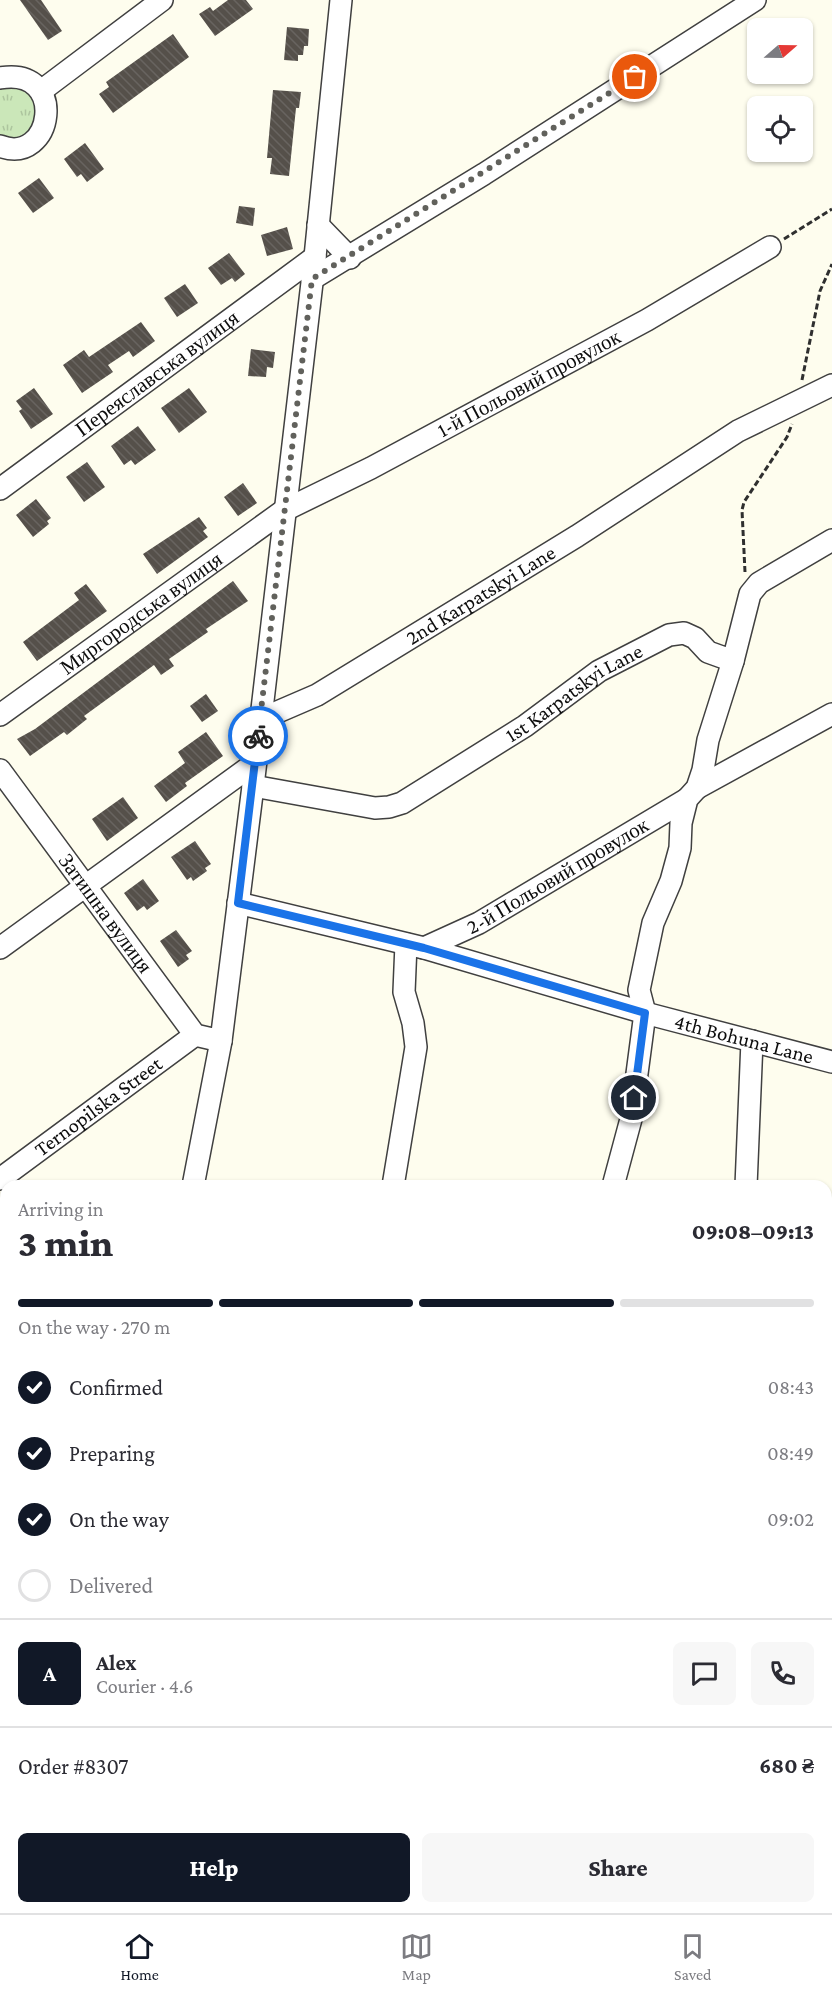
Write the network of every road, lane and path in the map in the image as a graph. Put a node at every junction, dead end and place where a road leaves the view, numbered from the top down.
1 (162, 0) edge
2 (341, 0) edge
3 (755, 0) edge
4 (0, 78) edge
5 (40, 92) junction
6 (0, 146) edge
7 (832, 209) edge
8 (318, 225) junction
9 (770, 247) joint
10 (315, 257) junction
11 (350, 258) junction
12 (832, 264) edge
13 (312, 279) junction
14 (832, 385) edge
15 (800, 400) junction
16 (0, 489) edge
17 (283, 511) junction
18 (832, 540) edge
19 (750, 594) junction
20 (733, 662) junction
21 (832, 714) edge
22 (0, 715) edge
23 (260, 720) junction
24 (255, 763) junction
25 (0, 770) edge
26 (253, 786) junction
27 (692, 794) junction
28 (86, 886) junction
29 (238, 903) junction
30 (415, 946) junction
31 (0, 948) edge
32 (645, 1013) junction
33 (195, 1035) junction
34 (221, 1041) junction
35 (752, 1041) junction
36 (832, 1062) edge
37 (0, 1179) edge
38 (194, 1180) edge
39 (394, 1180) edge
40 (615, 1180) edge
41 (746, 1180) edge

1 - 5 street
2 - 8 street
3 - 11 street
4 - 5 street
5 - 6 street
7 - 9 path
8 - 10 street
8 - 11 street
9 - 17 street, 1-й Польовий провулок
10 - 13 street
10 - 16 street, Переяславська вулиця
11 - 13 street
12 - 15 path
13 - 17 street
14 - 15 street, 2nd Karpatskyi Lane
15 - 19 path
15 - 23 street, 2nd Karpatskyi Lane
17 - 22 street, Миргородська вулиця
17 - 23 street
18 - 19 street
19 - 20 street
20 - 26 street, 1st Karpatskyi Lane
20 - 27 street
21 - 27 street, 2-й Польовий провулок
23 - 24 street
24 - 26 street
24 - 28 street
25 - 28 street, Затишна вулиця
26 - 29 street
27 - 30 street, 2-й Польовий провулок
27 - 32 street
28 - 31 street
28 - 33 street, Затишна вулиця
29 - 30 street, 4th Bohuna Lane
29 - 34 street
30 - 32 street, 4th Bohuna Lane
30 - 39 street
32 - 35 street, 4th Bohuna Lane
32 - 40 street
33 - 34 street
33 - 37 street, Ternopilska Street
34 - 38 street
35 - 36 street, 4th Bohuna Lane
35 - 41 street

